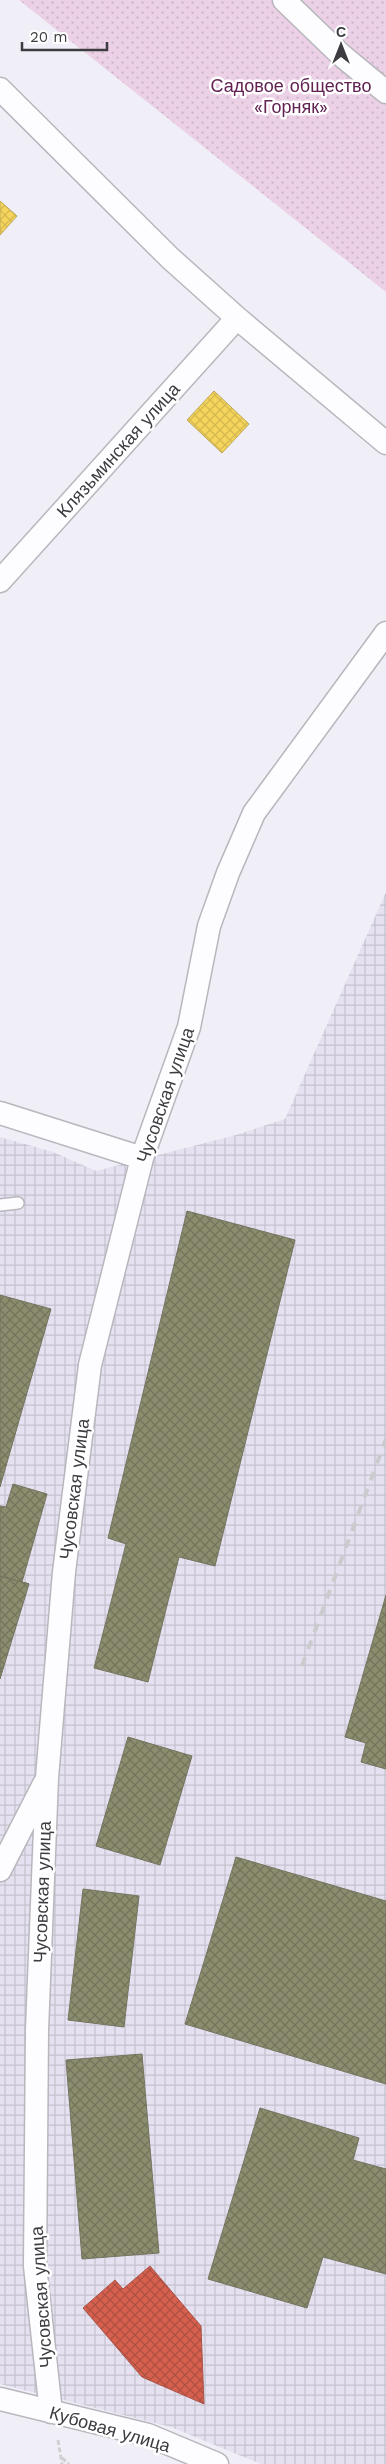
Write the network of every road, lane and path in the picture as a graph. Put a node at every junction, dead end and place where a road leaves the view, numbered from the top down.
1 (284, 0) edge
2 (0, 89) edge
3 (386, 92) edge
4 (237, 318) junction
5 (386, 443) edge
6 (0, 581) edge
7 (386, 633) edge
8 (0, 1113) edge
9 (142, 1158) junction
10 (18, 1203) dead end
11 (0, 1204) edge
12 (46, 1778) junction
13 (0, 1870) edge
14 (0, 2399) edge
15 (51, 2412) junction
16 (62, 2458) dead end
17 (69, 2464) edge
18 (217, 2464) edge

1 - 3 street
2 - 4 street
4 - 5 street
4 - 6 street, Клязьминская улица
7 - 9 street, Чусовская улица
8 - 9 street
9 - 12 street, Чусовская улица
10 - 11 lane
12 - 13 street
12 - 15 street, Чусовская улица
14 - 15 street, Кубовая улица
15 - 18 street, Кубовая улица
16 - 17 path

